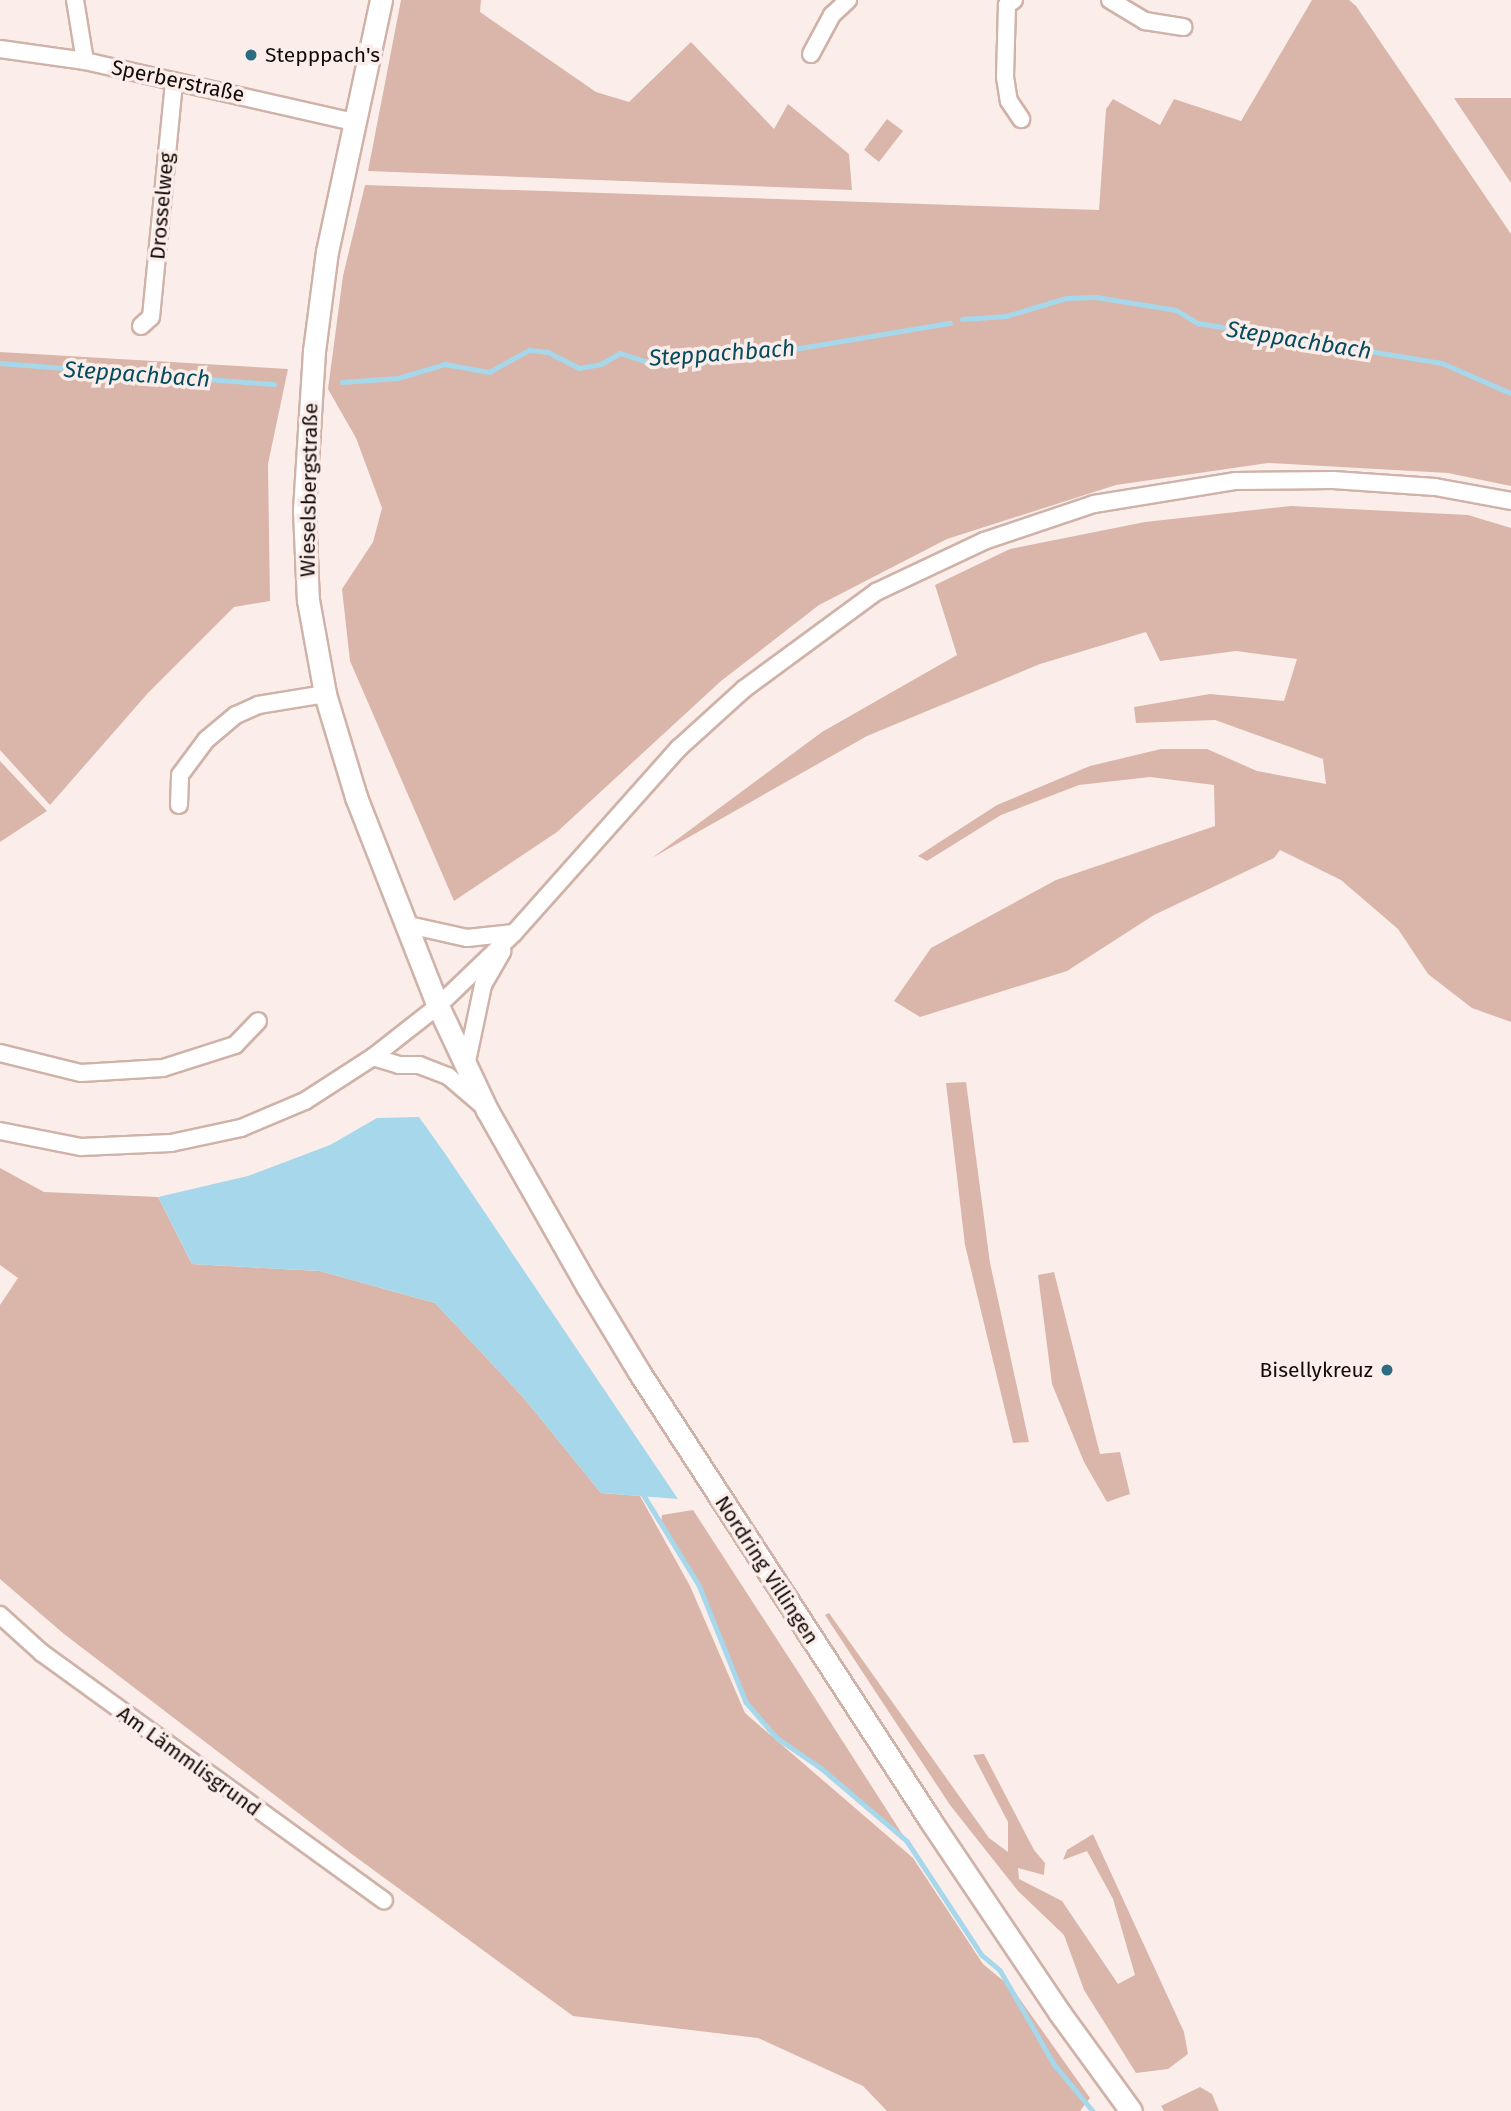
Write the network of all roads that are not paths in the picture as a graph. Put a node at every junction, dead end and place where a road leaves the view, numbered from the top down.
1 (75, 0) edge
2 (381, 0) edge
3 (848, 0) edge
4 (1014, 0) edge
5 (1110, 0) edge
6 (1184, 27) dead end
7 (0, 49) edge
8 (811, 54) dead end
9 (85, 61) junction
10 (174, 81) junction
11 (1021, 119) dead end
12 (354, 122) junction
13 (141, 326) dead end
14 (1511, 501) edge
15 (326, 694) junction
16 (179, 805) dead end
17 (404, 924) junction
18 (514, 933) junction
19 (438, 1006) junction
20 (258, 1020) dead end
21 (0, 1053) edge
22 (373, 1057) junction
23 (466, 1066) junction
24 (487, 1110) junction
25 (0, 1131) edge
26 (0, 1615) edge
27 (384, 1901) dead end
28 (1131, 2111) edge

1 - 9 street
2 - 12 main road, Wieselsbergstraße
3 - 8 street
4 - 11 street
5 - 6 street
7 - 9 street, Sperberstraße
9 - 10 street, Sperberstraße
10 - 12 street, Sperberstraße
10 - 13 street, Drosselweg
12 - 15 main road, Wieselsbergstraße
14 - 18 street
15 - 16 street
15 - 17 main road, Wieselsbergstraße
17 - 18 street
17 - 19 main road, Wieselsbergstraße
18 - 19 street
18 - 23 street
19 - 22 street
19 - 23 main road, Nordring Villingen
20 - 21 street
22 - 24 street
22 - 25 street
23 - 24 main road, Nordring Villingen
24 - 28 main road, Nordring Villingen
26 - 27 street, Am Lämmlisgrund

